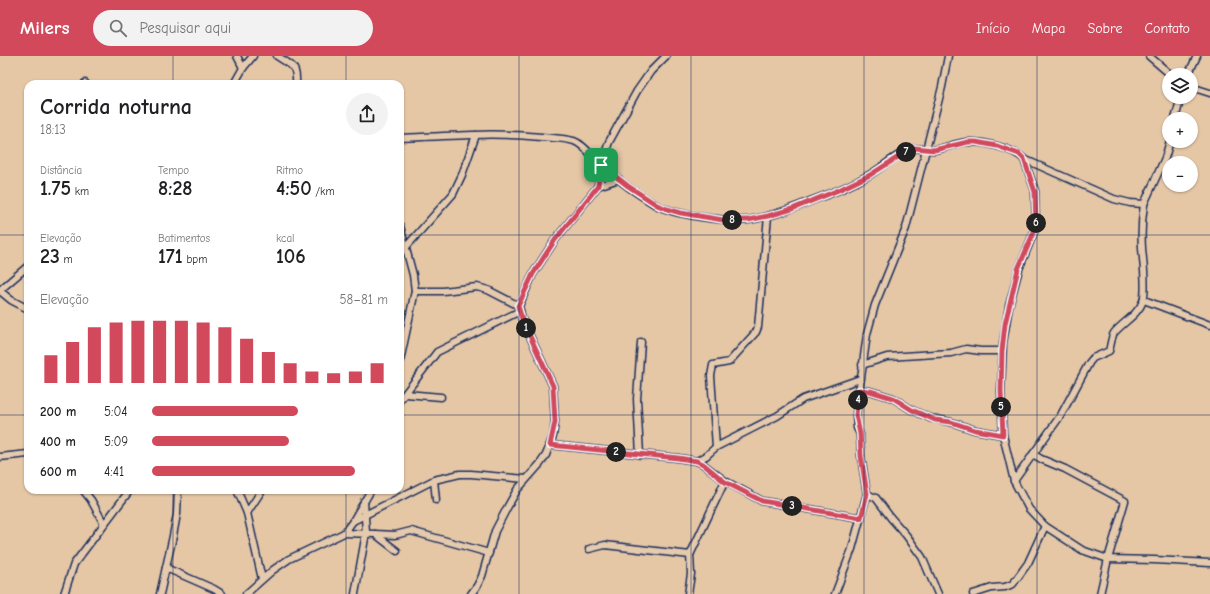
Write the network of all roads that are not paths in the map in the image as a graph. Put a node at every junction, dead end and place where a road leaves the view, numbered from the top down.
1 (237, 56) edge
2 (253, 56) edge
3 (277, 56) edge
4 (666, 56) edge
5 (948, 56) edge
6 (1149, 56) edge
7 (1197, 56) edge
8 (243, 68) junction
9 (1162, 68) edge
10 (1191, 68) edge
11 (236, 80) edge
12 (296, 80) edge
13 (1198, 89) edge
14 (1210, 92) edge
15 (476, 135) junction
16 (404, 138) edge
17 (1168, 148) edge
18 (927, 150) junction
19 (1024, 159) junction
20 (601, 165) junction
21 (619, 179) junction
22 (598, 186) junction
23 (1144, 204) junction
24 (768, 216) junction
25 (404, 243) edge
26 (406, 248) junction
27 (24, 270) edge
28 (0, 291) edge
29 (414, 291) junction
30 (1144, 300) junction
31 (24, 307) edge
32 (519, 308) junction
33 (1210, 325) edge
34 (404, 329) edge
35 (407, 330) junction
36 (641, 342) dead end
37 (404, 343) edge
38 (1002, 351) junction
39 (862, 365) junction
40 (860, 379) junction
41 (859, 390) junction
42 (404, 394) edge
43 (404, 397) edge
44 (441, 397) dead end
45 (1003, 435) junction
46 (550, 445) junction
47 (716, 447) junction
48 (24, 454) edge
49 (1033, 454) junction
50 (640, 455) junction
51 (0, 457) edge
52 (697, 461) junction
53 (526, 479) junction
54 (434, 480) junction
55 (1014, 481) junction
56 (725, 482) junction
57 (86, 494) edge
58 (127, 494) edge
59 (178, 494) edge
60 (239, 494) edge
61 (259, 494) edge
62 (368, 494) edge
63 (867, 494) junction
64 (436, 500) dead end
65 (364, 501) junction
66 (247, 513) junction
67 (366, 514) junction
68 (861, 518) junction
69 (353, 521) junction
70 (104, 524) junction
71 (1045, 526) junction
72 (344, 533) junction
73 (366, 533) junction
74 (376, 534) junction
75 (589, 549) dead end
76 (397, 551) dead end
77 (489, 553) junction
78 (690, 555) junction
79 (1108, 559) junction
80 (1210, 564) edge
81 (166, 568) junction
82 (262, 579) junction
83 (64, 594) edge
84 (160, 594) edge
85 (222, 594) edge
86 (246, 594) edge
87 (356, 594) edge
88 (471, 594) edge
89 (688, 594) edge
90 (835, 594) edge
91 (938, 594) edge
92 (973, 594) edge
93 (1100, 594) edge

1 - 8 street
2 - 8 street
3 - 12 street
4 - 20 street
5 - 18 street
6 - 9 street
7 - 10 street
8 - 11 street
13 - 14 street
15 - 16 street
15 - 20 street
15 - 26 street
17 - 23 street
18 - 19 street
18 - 24 street
18 - 39 street
19 - 23 street
19 - 38 street
20 - 21 street
20 - 22 street
21 - 22 street
21 - 24 street
22 - 32 street
23 - 30 street
24 - 47 street
25 - 26 street
26 - 29 street
27 - 28 street
28 - 31 street
29 - 32 street
29 - 35 street
30 - 33 street
30 - 49 street
32 - 42 street
32 - 46 street
34 - 35 street
35 - 37 street
36 - 50 street
38 - 39 street
38 - 45 street
39 - 40 street
40 - 41 street
40 - 47 street
41 - 45 street
41 - 63 street
43 - 44 street
45 - 55 street
46 - 50 street
46 - 53 street
47 - 52 street
48 - 51 street
49 - 55 street
49 - 79 street
50 - 52 street
52 - 56 street
53 - 54 street
53 - 77 street
54 - 64 street
54 - 67 street
55 - 71 street
56 - 68 street
56 - 78 street
57 - 70 street
58 - 70 street
59 - 81 street
60 - 66 street
61 - 66 street
62 - 65 street
63 - 68 street
63 - 91 street
65 - 67 street
65 - 69 street
66 - 82 street
67 - 69 street
67 - 73 street
68 - 90 street
69 - 72 street
70 - 83 street
71 - 79 street
71 - 92 street
72 - 73 street
72 - 82 street
73 - 74 street
73 - 87 street
74 - 76 street
74 - 77 street
75 - 78 street
77 - 88 street
78 - 89 street
79 - 80 street
79 - 93 street
81 - 84 street
81 - 85 street
82 - 86 street

